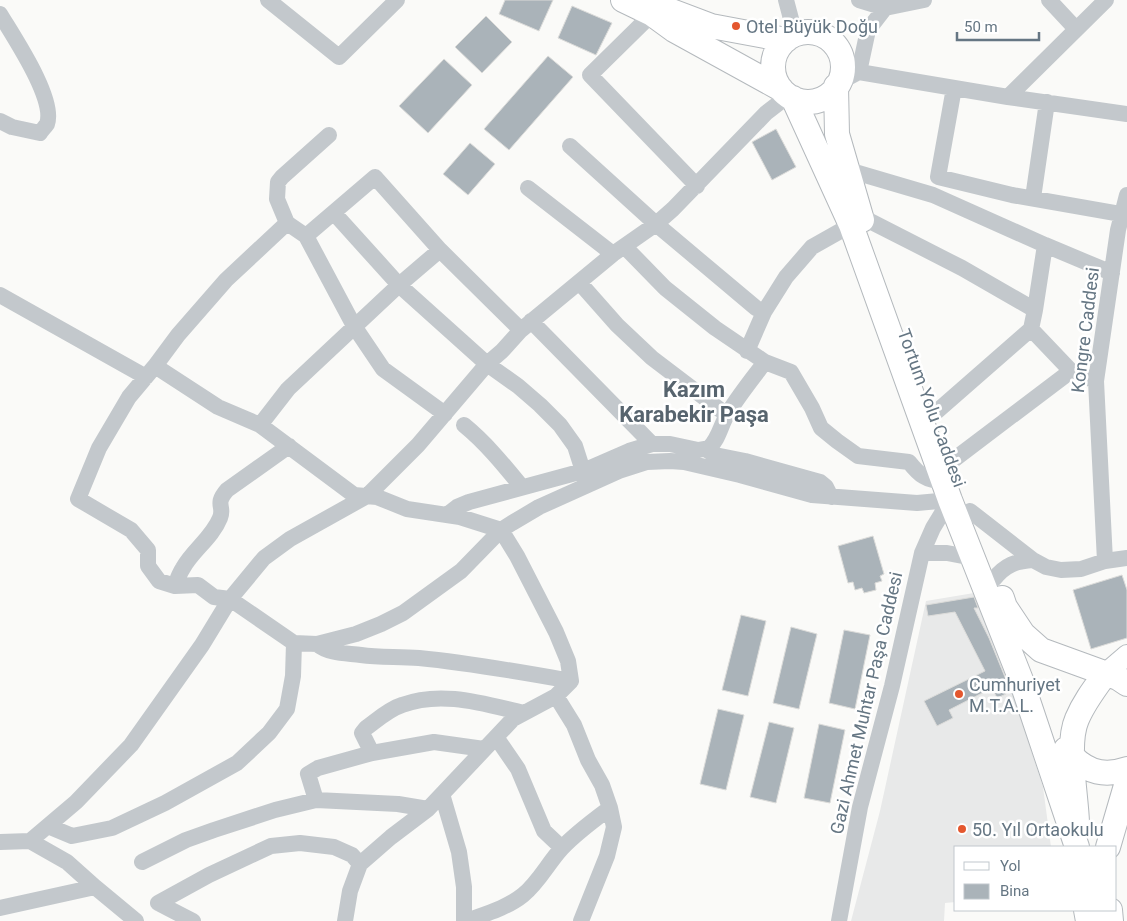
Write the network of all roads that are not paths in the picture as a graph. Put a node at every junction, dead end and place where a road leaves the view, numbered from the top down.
1 (268, 0) edge
2 (397, 0) edge
3 (623, 0) edge
4 (786, 0) edge
5 (860, 0) edge
6 (924, 0) edge
7 (1049, 0) edge
8 (1106, 0) edge
9 (648, 7) edge
10 (885, 8) junction
11 (0, 14) edge
12 (1076, 29) junction
13 (790, 37) junction
14 (845, 80) junction
15 (954, 88) junction
16 (787, 94) junction
17 (1008, 97) junction
18 (1047, 102) junction
19 (1127, 114) edge
20 (0, 121) edge
21 (329, 135) dead end
22 (570, 146) dead end
23 (848, 170) junction
24 (938, 177) junction
25 (697, 186) junction
26 (528, 188) dead end
27 (932, 195) junction
28 (1127, 195) edge
29 (1033, 198) junction
30 (334, 213) junction
31 (1124, 215) edge
32 (856, 220) junction
33 (287, 223) junction
34 (656, 224) junction
35 (306, 236) junction
36 (1044, 245) junction
37 (440, 250) junction
38 (619, 250) junction
39 (1112, 273) junction
40 (579, 282) junction
41 (399, 285) junction
42 (0, 295) edge
43 (1035, 310) junction
44 (764, 312) junction
45 (526, 325) junction
46 (354, 326) junction
47 (1031, 329) junction
48 (747, 350) junction
49 (765, 362) junction
50 (487, 364) junction
51 (1071, 371) junction
52 (150, 372) junction
53 (1096, 381) junction
54 (936, 413) junction
55 (445, 414) junction
56 (727, 415) junction
57 (260, 426) junction
58 (464, 426) dead end
59 (652, 444) junction
60 (289, 446) junction
61 (705, 450) junction
62 (583, 471) junction
63 (521, 486) junction
64 (954, 488) junction
65 (367, 496) junction
66 (831, 498) junction
67 (448, 514) junction
68 (501, 530) junction
69 (922, 554) junction
70 (973, 558) junction
71 (1127, 558) edge
72 (1033, 560) junction
73 (1105, 561) junction
74 (994, 579) junction
75 (174, 586) junction
76 (230, 599) junction
77 (294, 643) junction
78 (318, 644) junction
79 (1127, 655) edge
80 (1106, 673) junction
81 (1021, 680) junction
82 (571, 682) junction
83 (1127, 684) edge
84 (556, 696) junction
85 (524, 713) junction
86 (496, 737) junction
87 (484, 749) junction
88 (372, 754) junction
89 (1071, 756) junction
90 (1127, 769) edge
91 (1127, 782) edge
92 (442, 794) junction
93 (316, 800) junction
94 (610, 808) junction
95 (428, 809) junction
96 (48, 826) junction
97 (30, 841) junction
98 (0, 842) edge
99 (1078, 846) edge
100 (1078, 846) edge
101 (1089, 846) edge
102 (1108, 846) edge
103 (562, 848) junction
104 (142, 862) dead end
105 (360, 864) junction
106 (95, 887) junction
107 (0, 908) edge
108 (136, 921) edge
109 (193, 921) edge
110 (345, 921) edge
111 (465, 921) edge
112 (581, 921) edge
113 (839, 921) edge

1 - 2 street
3 - 9 highway, Tortum Yolu Caddesi
4 - 13 street
5 - 10 street
6 - 10 street
7 - 12 street
8 - 12 street
9 - 13 highway, Tortum Yolu Caddesi
9 - 16 highway, Tortum Yolu Caddesi
9 - 25 street
10 - 14 street
11 - 20 street
12 - 17 street
13 - 14 highway, Tortum Yolu Caddesi
13 - 16 highway, Tortum Yolu Caddesi
14 - 15 street
14 - 16 highway, Tortum Yolu Caddesi
14 - 23 highway, Tortum Yolu Caddesi
15 - 17 street
15 - 24 street
16 - 25 street
16 - 32 highway, Tortum Yolu Caddesi
17 - 18 street
18 - 19 street
18 - 29 street
21 - 33 street
22 - 34 street
23 - 27 street
23 - 32 highway, Tortum Yolu Caddesi
24 - 27 street
24 - 29 street
25 - 34 street
26 - 38 street
27 - 36 street
28 - 31 street, Kongre Caddesi
29 - 31 street
30 - 35 street
30 - 37 street
30 - 41 street
31 - 39 street, Kongre Caddesi
32 - 43 street
32 - 44 street
32 - 54 highway, Tortum Yolu Caddesi
32 - 64 highway, Tortum Yolu Caddesi
33 - 35 street
33 - 52 street
34 - 38 street
34 - 44 street
35 - 46 street
36 - 39 street
36 - 43 street
37 - 41 street
37 - 45 street
38 - 40 street
38 - 48 street
39 - 53 street, Kongre Caddesi
40 - 45 street
40 - 56 street
41 - 46 street
41 - 50 street
42 - 52 street
43 - 47 street
44 - 48 street
45 - 50 street
45 - 59 street
46 - 55 street
46 - 57 street
47 - 51 street
47 - 54 street
48 - 49 street
49 - 56 street
49 - 64 street
50 - 55 street
50 - 62 street
51 - 53 street
51 - 64 street
52 - 57 street
52 - 75 street
53 - 73 street, Kongre Caddesi
54 - 64 highway, Tortum Yolu Caddesi
55 - 65 street
56 - 61 street
57 - 60 street
58 - 63 street
59 - 61 street
59 - 62 street
60 - 65 street
60 - 75 street
61 - 66 street
62 - 63 street
63 - 67 street
64 - 66 street
64 - 69 street, Gazi Ahmet Muhtar Paşa Caddesi
64 - 70 highway, Tortum Yolu Caddesi
64 - 72 street
64 - 74 highway, Tortum Yolu Caddesi
65 - 67 street
65 - 76 street
66 - 68 street
67 - 68 street
68 - 78 street
68 - 82 street
69 - 70 street
69 - 113 street, Gazi Ahmet Muhtar Paşa Caddesi
70 - 81 highway, Tortum Yolu Caddesi
71 - 73 street
72 - 73 street
72 - 74 street
74 - 80 highway, Tortum Yolu Caddesi
75 - 76 street
76 - 77 street
76 - 96 street
77 - 78 street
77 - 96 street
78 - 82 street
79 - 80 main road
80 - 83 highway, Tortum Yolu Caddesi
80 - 89 highway, Tortum Yolu Caddesi
81 - 89 highway, Tortum Yolu Caddesi
81 - 99 highway, Tortum Yolu Caddesi
82 - 84 street
84 - 85 street
84 - 94 street
85 - 86 street
85 - 88 street
86 - 87 street
86 - 103 street
87 - 88 street
87 - 92 street
88 - 93 street
89 - 90 highway, Tortum Yolu Caddesi
89 - 100 highway, Tortum Yolu Caddesi
89 - 101 highway
91 - 102 highway
92 - 95 street
92 - 111 street
93 - 95 street
93 - 104 street
94 - 103 street
94 - 112 street
95 - 105 street
96 - 97 street
97 - 98 street
97 - 106 street
103 - 111 street
105 - 109 street
105 - 110 street
106 - 107 street
106 - 108 street

